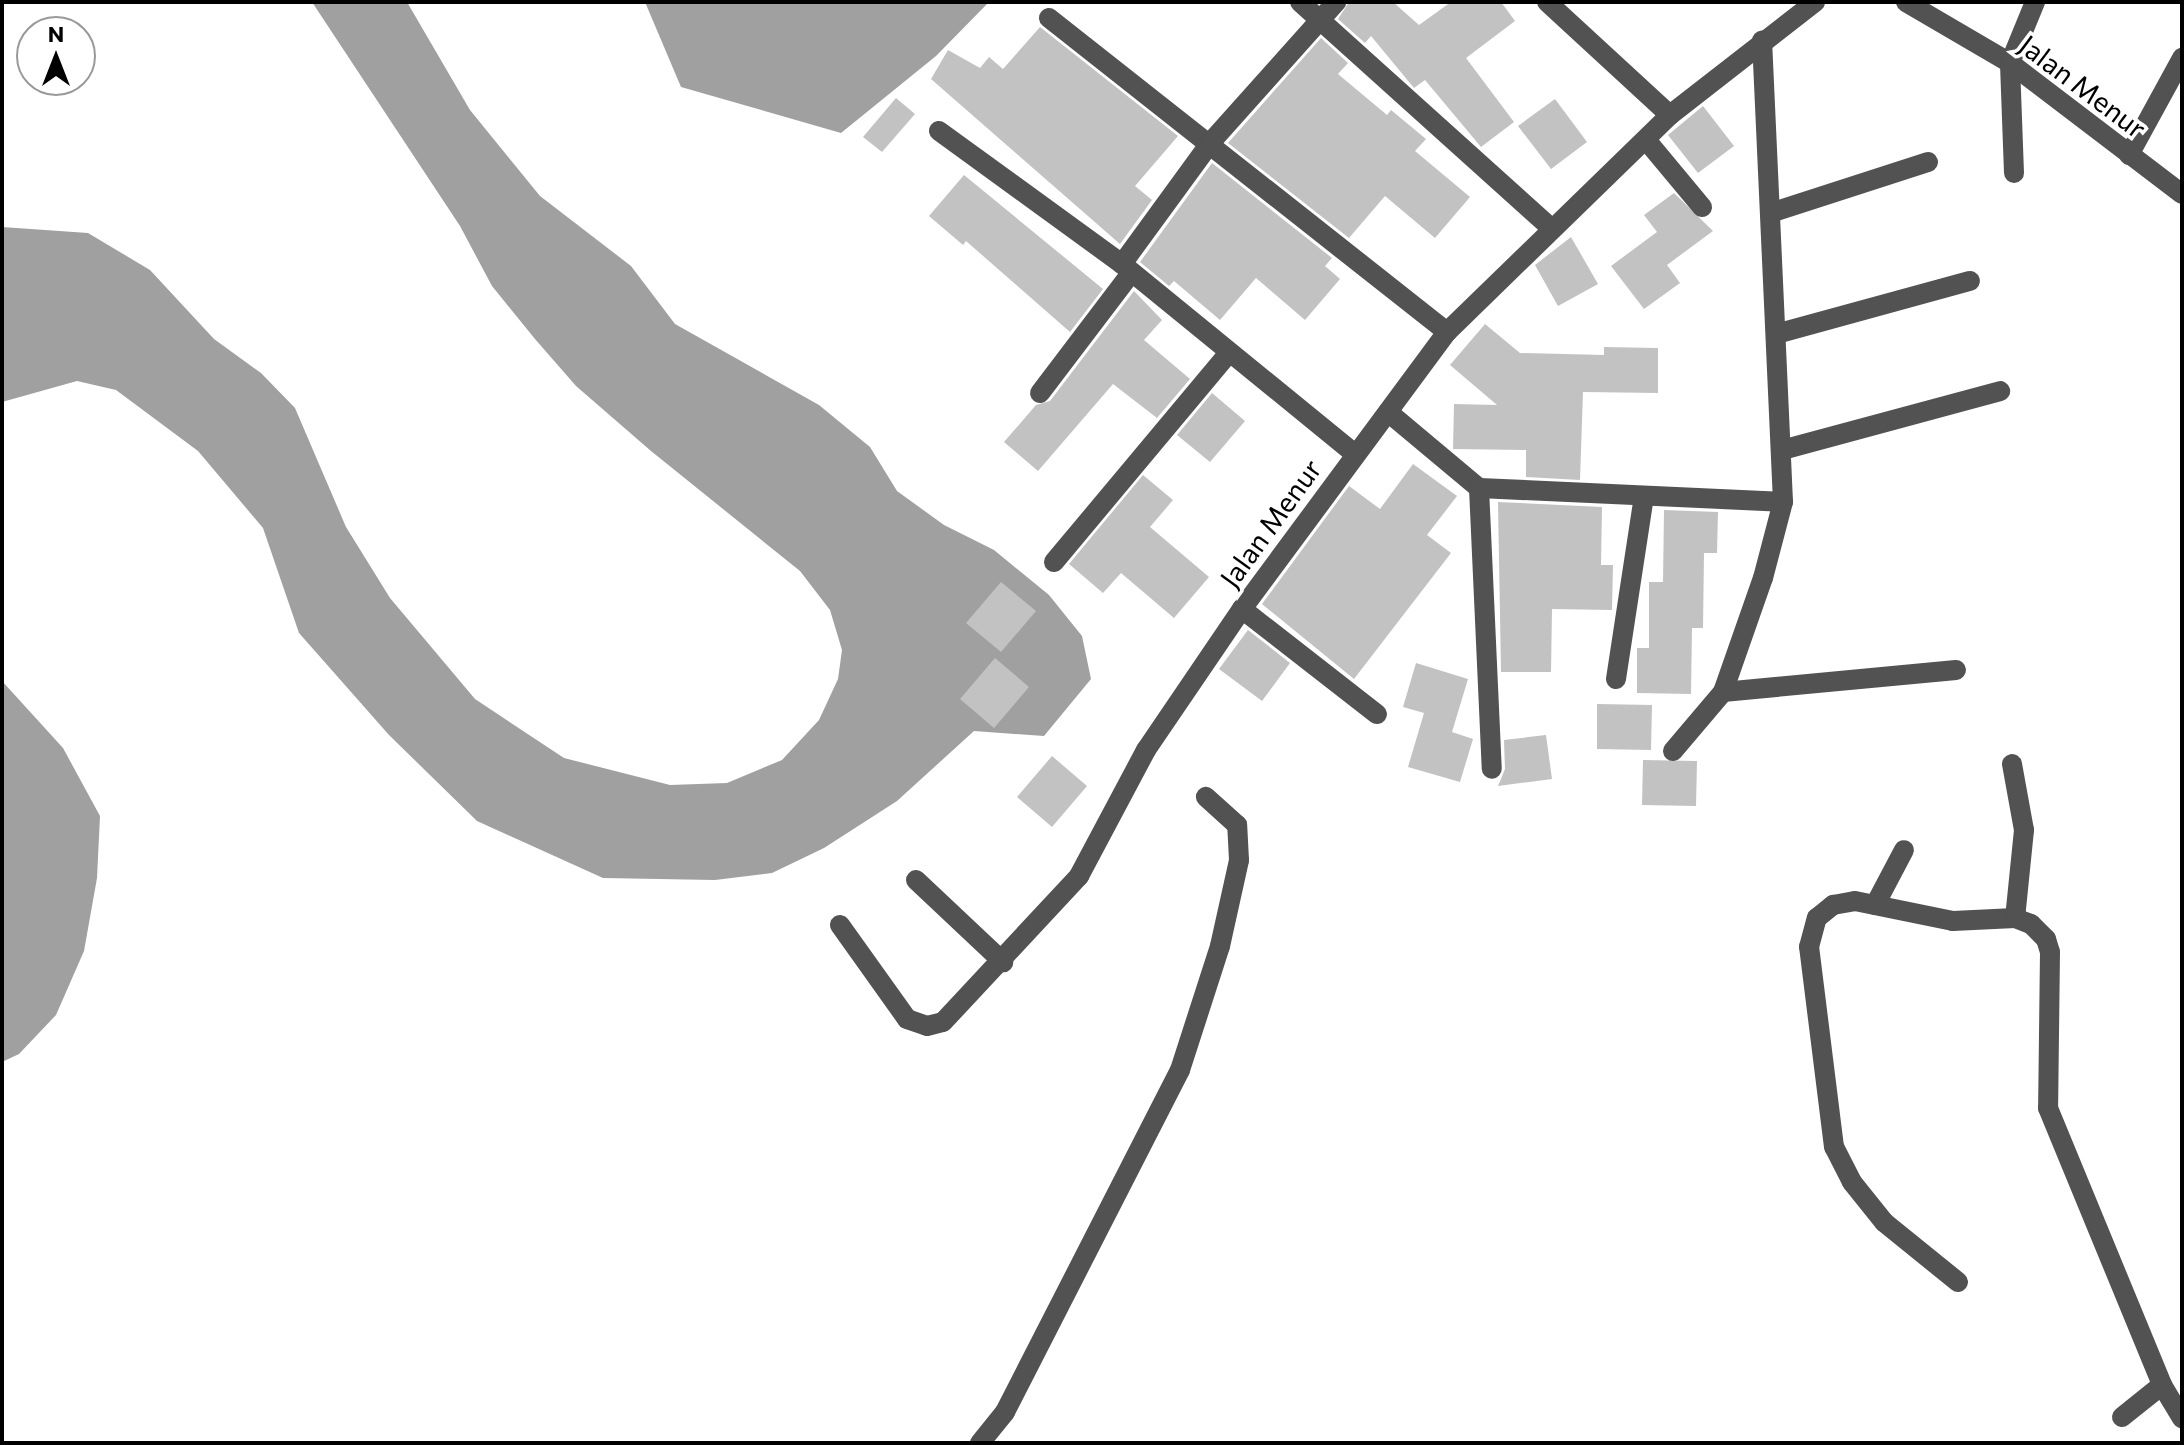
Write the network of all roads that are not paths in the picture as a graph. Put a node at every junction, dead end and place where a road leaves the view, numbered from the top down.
1 (1300, 2) edge
2 (1336, 2) edge
3 (1547, 2) edge
4 (1815, 2) edge
5 (1906, 2) edge
6 (2035, 2) edge
7 (1784, 11) edge
8 (1049, 18) dead end
9 (1319, 20) junction
10 (1762, 40) junction
11 (2182, 58) edge
12 (2010, 63) junction
13 (1670, 115) junction
14 (939, 131) dead end
15 (1647, 141) junction
16 (1211, 142) junction
17 (2129, 155) junction
18 (1928, 162) dead end
19 (2014, 173) dead end
20 (2182, 194) edge
21 (1702, 207) dead end
22 (1770, 213) junction
23 (1551, 228) junction
24 (1126, 269) junction
25 (1970, 281) dead end
26 (1447, 332) junction
27 (1776, 334) junction
28 (1227, 355) junction
29 (2000, 391) dead end
30 (1040, 393) dead end
31 (1388, 412) junction
32 (1782, 450) junction
33 (1354, 453) junction
34 (1479, 488) junction
35 (1644, 497) junction
36 (1783, 502) junction
37 (1054, 562) dead end
38 (1242, 609) junction
39 (1956, 670) dead end
40 (1616, 679) dead end
41 (1723, 692) junction
42 (1377, 714) dead end
43 (1673, 751) dead end
44 (2012, 764) dead end
45 (1492, 769) dead end
46 (1206, 797) dead end
47 (1904, 850) dead end
48 (916, 880) dead end
49 (1875, 905) junction
50 (2015, 918) junction
51 (840, 925) dead end
52 (1003, 962) junction
53 (1958, 1282) dead end
54 (2162, 1385) junction
55 (2122, 1417) dead end
56 (2182, 1418) edge
57 (980, 1443) edge

1 - 9 street
2 - 9 street
3 - 13 street
4 - 7 street, Jalan Menur
5 - 12 street, Jalan Menur
6 - 12 street
7 - 10 street, Jalan Menur
8 - 16 street
9 - 16 street
9 - 23 street
10 - 13 street, Jalan Menur
10 - 22 street
11 - 17 street
12 - 17 street, Jalan Menur
12 - 19 street
13 - 15 street, Jalan Menur
14 - 24 street
15 - 21 street
15 - 23 street, Jalan Menur
16 - 24 street
16 - 26 street
17 - 20 street, Jalan Menur
18 - 22 street
22 - 27 street
23 - 26 street, Jalan Menur
24 - 28 street
24 - 30 street
25 - 27 street
26 - 31 street, Jalan Menur
27 - 32 street
28 - 33 street
28 - 37 street
29 - 32 street
31 - 33 street, Jalan Menur
31 - 34 street
32 - 36 street
33 - 38 street, Jalan Menur
34 - 35 street
34 - 45 street
35 - 36 street
35 - 40 street
36 - 41 street
38 - 42 street
38 - 52 street, Jalan Menur
39 - 41 street
41 - 43 street
44 - 50 street
46 - 57 street
47 - 49 street
48 - 52 street
49 - 50 street
49 - 53 street
50 - 54 street
51 - 52 street, Jalan Menur
54 - 55 street
54 - 56 street

